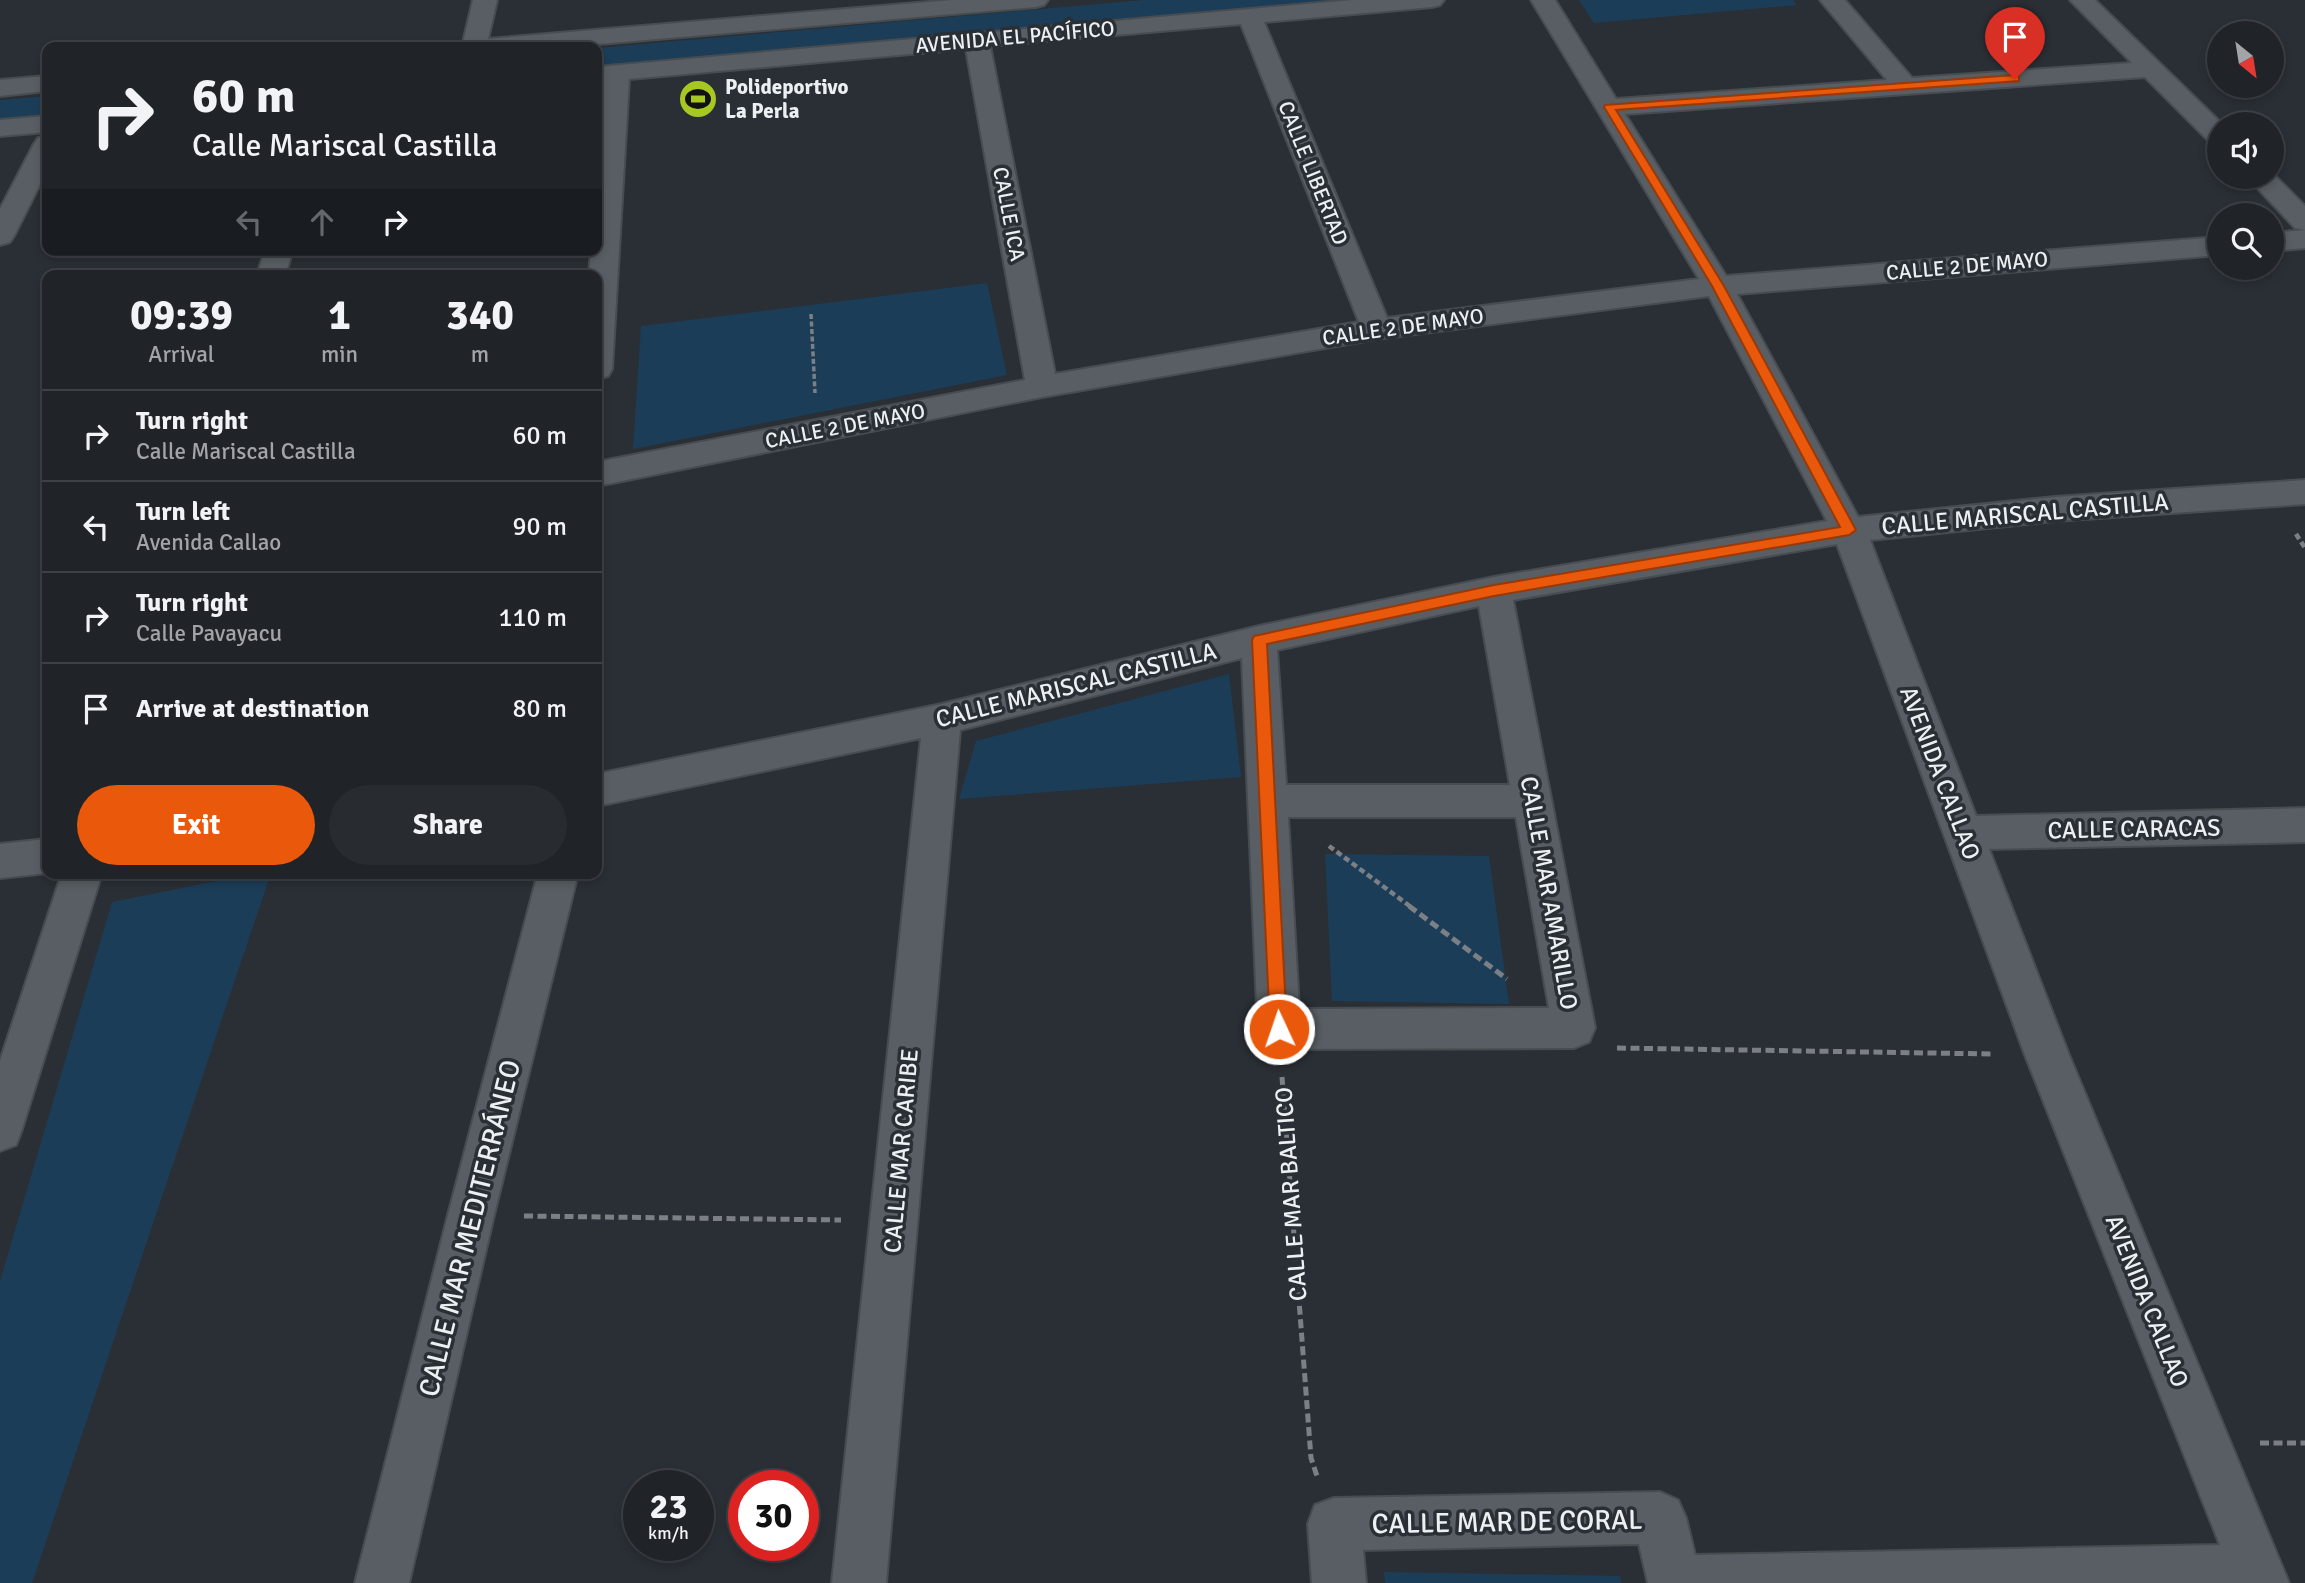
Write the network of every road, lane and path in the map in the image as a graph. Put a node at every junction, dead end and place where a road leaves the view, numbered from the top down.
1 (485, 0) edge
2 (745, 0) edge
3 (1036, 0) edge
4 (1432, 0) edge
5 (1543, 0) edge
6 (1832, 0) edge
7 (2082, 0) edge
8 (1250, 16) junction
9 (745, 25) junction
10 (977, 41) junction
11 (475, 42) edge
12 (540, 42) edge
13 (2153, 69) junction
14 (607, 74) edge
15 (42, 84) edge
16 (1905, 86) junction
17 (0, 88) edge
18 (1609, 107) junction
19 (42, 124) edge
20 (2207, 124) edge
21 (0, 128) edge
22 (42, 154) edge
23 (2272, 189) edge
24 (602, 222) edge
25 (2305, 222) edge
26 (0, 236) edge
27 (2305, 239) edge
28 (2284, 241) edge
29 (2207, 247) edge
30 (1718, 286) junction
31 (811, 314) dead end
32 (1377, 329) junction
33 (1042, 387) junction
34 (817, 431) junction
35 (602, 473) edge
36 (2305, 492) edge
37 (1849, 530) junction
38 (1494, 590) junction
39 (1259, 640) junction
40 (942, 719) junction
41 (602, 789) edge
42 (1267, 801) junction
43 (1533, 801) junction
44 (2305, 825) edge
45 (1962, 833) junction
46 (42, 857) edge
47 (0, 861) edge
48 (80, 879) edge
49 (556, 879) edge
50 (1508, 979) dead end
51 (1574, 1028) junction
52 (1279, 1029) junction
53 (2047, 1055) junction
54 (0, 1129) edge
55 (471, 1215) junction
56 (894, 1221) junction
57 (1334, 1524) junction
58 (2259, 1577) edge
59 (382, 1583) edge
60 (859, 1583) edge
61 (1339, 1583) edge
62 (1674, 1583) edge

1 - 11 street
2 - 9 street
3 - 9 street, AVENIDA EL PACÍFICO
4 - 8 street, AVENIDA EL PACÍFICO
5 - 18 street, AVENIDA CALLAO
6 - 16 street
7 - 13 street
8 - 10 street, AVENIDA EL PACÍFICO
8 - 32 street, CALLE LIBERTAD
9 - 12 street, AVENIDA EL PACÍFICO
10 - 14 street, AVENIDA EL PACÍFICO
10 - 33 street, CALLE ICA
13 - 16 street
13 - 20 street
14 - 24 street
15 - 17 street
16 - 18 street
18 - 30 street, AVENIDA CALLAO
19 - 21 street
22 - 26 street
23 - 25 street
27 - 28 street
29 - 30 street, CALLE 2 DE MAYO
30 - 32 street, CALLE 2 DE MAYO
30 - 37 street, AVENIDA CALLAO
31 - 34 path
32 - 33 street, CALLE 2 DE MAYO
33 - 34 street, CALLE 2 DE MAYO
34 - 35 street, CALLE 2 DE MAYO
36 - 37 street, CALLE MARISCAL CASTILLA
37 - 38 street, CALLE MARISCAL CASTILLA
37 - 45 street, AVENIDA CALLAO
38 - 39 street, CALLE MARISCAL CASTILLA
38 - 43 street, CALLE MAR AMARILLO
39 - 40 street, CALLE MARISCAL CASTILLA
39 - 42 street
40 - 41 street, CALLE MARISCAL CASTILLA
40 - 56 street, CALLE MAR CARIBE
42 - 43 street
42 - 50 path
42 - 52 street
43 - 51 street, CALLE MAR AMARILLO
44 - 45 street, CALLE CARACAS
45 - 53 street, AVENIDA CALLAO
46 - 47 street
48 - 54 street
49 - 55 street, CALLE MAR MEDITERRÁNEO
51 - 52 street, CALLE MAR AMARILLO
51 - 53 path
52 - 57 path, CALLE MAR BALTICO
53 - 58 street, AVENIDA CALLAO
55 - 56 path
55 - 59 street, CALLE MAR MEDITERRÁNEO
56 - 60 street, CALLE MAR CARIBE
57 - 61 street
57 - 62 street, CALLE MAR DE CORAL
58 - 62 street, CALLE MAR DE CORAL

